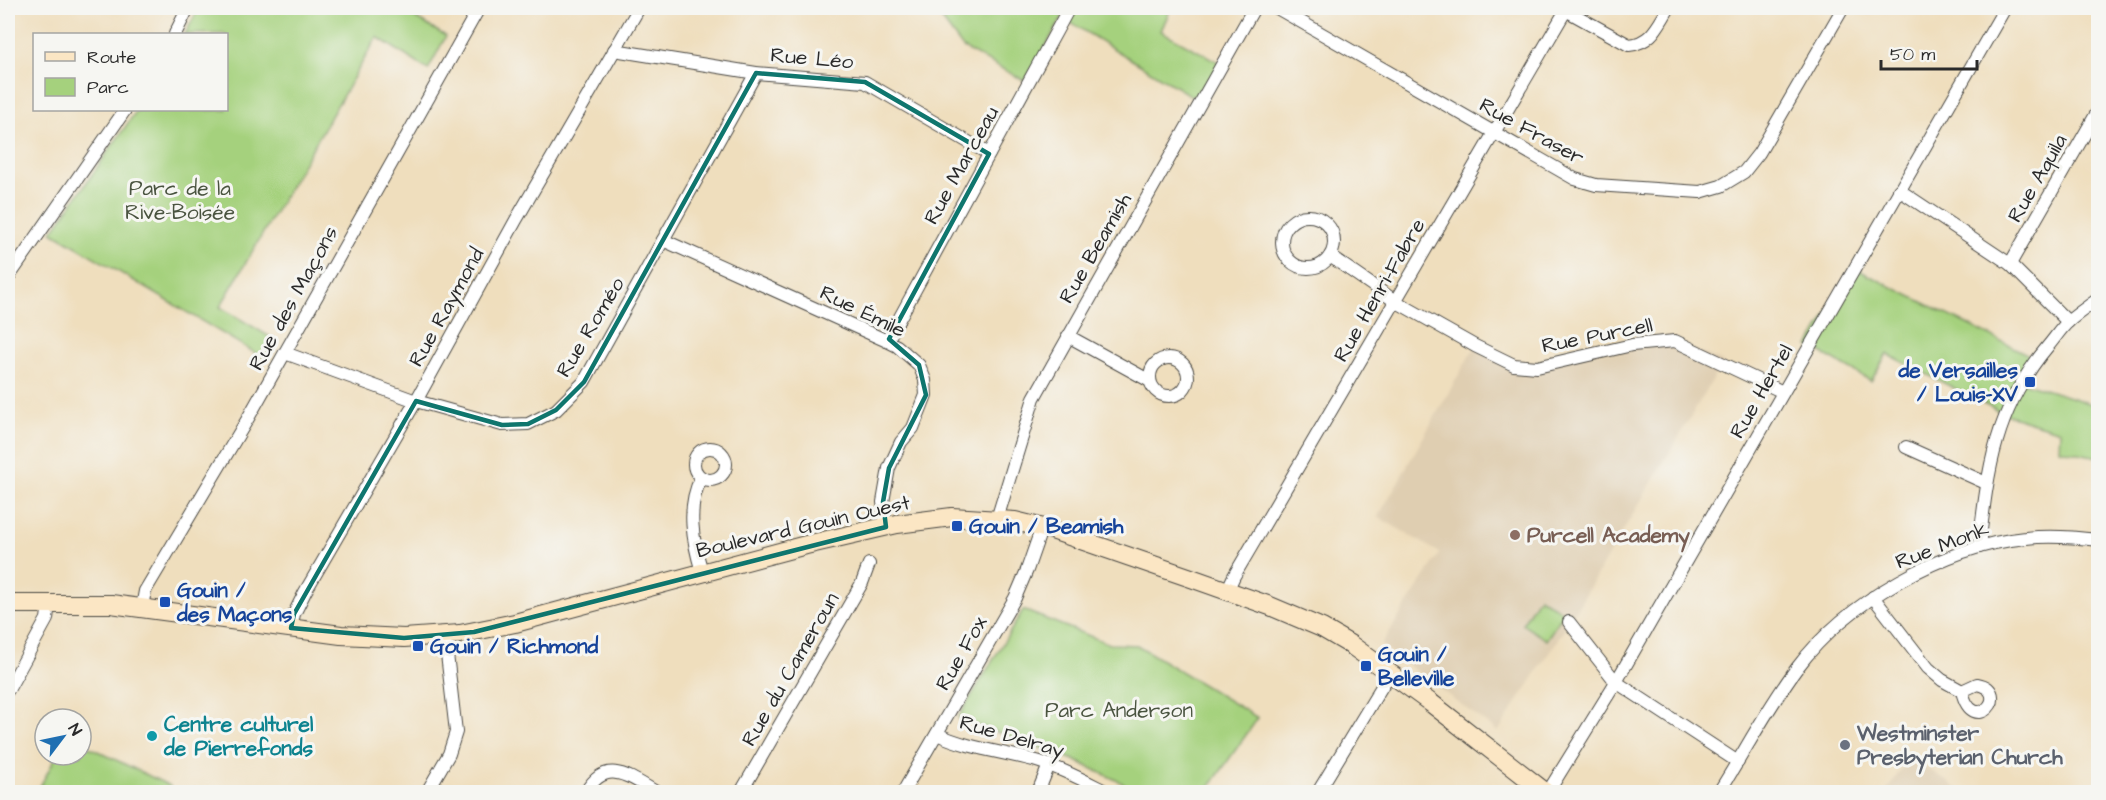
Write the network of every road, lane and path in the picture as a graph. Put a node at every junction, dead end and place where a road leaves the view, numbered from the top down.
1 (188, 8) edge
2 (479, 8) edge
3 (639, 8) edge
4 (1069, 8) edge
5 (1254, 8) edge
6 (1276, 8) edge
7 (1669, 8) edge
8 (1843, 8) edge
9 (2005, 8) edge
10 (1564, 9) edge
11 (176, 33) edge
12 (614, 50) junction
13 (756, 73) junction
14 (124, 111) edge
15 (2098, 111) edge
16 (1494, 133) junction
17 (989, 154) junction
18 (1899, 190) junction
19 (663, 240) junction
20 (1330, 256) junction
21 (2010, 264) junction
22 (8, 278) edge
23 (2098, 299) edge
24 (1395, 301) junction
25 (2068, 322) junction
26 (1068, 336) junction
27 (887, 341) junction
28 (285, 353) junction
29 (1150, 381) dead end
30 (1783, 392) junction
31 (416, 401) junction
32 (1906, 447) dead end
33 (701, 478) dead end
34 (1986, 483) junction
35 (997, 519) junction
36 (886, 526) junction
37 (1042, 527) junction
38 (2098, 540) edge
39 (1979, 547) junction
40 (869, 564) dead end
41 (702, 573) junction
42 (1227, 591) junction
43 (1873, 597) junction
44 (50, 603) junction
45 (8, 604) edge
46 (142, 607) junction
47 (1569, 622) dead end
48 (291, 628) junction
49 (445, 637) junction
50 (1390, 673) junction
51 (1616, 682) junction
52 (8, 690) edge
53 (1962, 691) dead end
54 (938, 734) junction
55 (1738, 762) junction
56 (1049, 765) junction
57 (427, 792) edge
58 (586, 792) edge
59 (656, 792) edge
60 (741, 792) edge
61 (903, 792) edge
62 (1038, 792) edge
63 (1107, 792) edge
64 (1318, 792) edge
65 (1546, 792) edge
66 (1719, 792) edge

1 - 11 street
2 - 28 street, Rue des Maçons
3 - 12 street, Rue Raymond
4 - 17 street, Rue Marceau
5 - 26 street, Rue Beamish
6 - 16 street, Rue Fraser
7 - 10 street
8 - 16 street, Rue Fraser
9 - 18 street, Rue Hertel
10 - 16 street, Rue Henri-Fabre
12 - 13 street, Rue Léo
12 - 31 street, Rue Raymond
13 - 17 street, Rue Léo
13 - 19 street, Rue Roméo
14 - 22 street
15 - 21 street, Rue Aquila
16 - 24 street, Rue Henri-Fabre
17 - 27 street, Rue Marceau
18 - 21 street
18 - 30 street, Rue Hertel
19 - 27 street, Rue Émile
19 - 31 street, Rue Roméo
20 - 20 street
20 - 24 street, Rue Purcell
21 - 25 street
23 - 25 street
24 - 30 street, Rue Purcell
24 - 42 street, Rue Henri-Fabre
25 - 34 street
26 - 29 street
26 - 35 street, Rue Beamish
27 - 36 street, Rue Émile
28 - 31 street, Rue Roméo
28 - 46 street, Rue des Maçons
30 - 51 street, Rue Hertel
31 - 48 street, Rue Raymond
32 - 34 street
33 - 41 street
34 - 39 street
35 - 36 street, Boulevard Gouin Ouest
35 - 37 street, Boulevard Gouin Ouest
36 - 41 street, Boulevard Gouin Ouest
37 - 42 street, Boulevard Gouin Ouest
37 - 54 street, Rue Fox
38 - 39 street, Rue Monk
39 - 43 street, Rue Monk
40 - 60 street, Rue du Cameroun
41 - 49 street, Boulevard Gouin Ouest
42 - 50 street, Boulevard Gouin Ouest
43 - 53 street
43 - 55 street, Rue Monk
44 - 45 street, Boulevard Gouin Ouest
44 - 46 street, Boulevard Gouin Ouest
44 - 52 street
46 - 48 street, Boulevard Gouin Ouest
47 - 51 street
48 - 49 street, Boulevard Gouin Ouest
49 - 57 street
50 - 64 street
50 - 65 street, Boulevard Gouin Ouest
51 - 55 street
51 - 65 street, Rue Hertel
54 - 56 street, Rue Delray
54 - 61 street, Rue Fox
55 - 66 street, Rue Monk
56 - 62 street
56 - 63 street, Rue Delray
58 - 59 street

